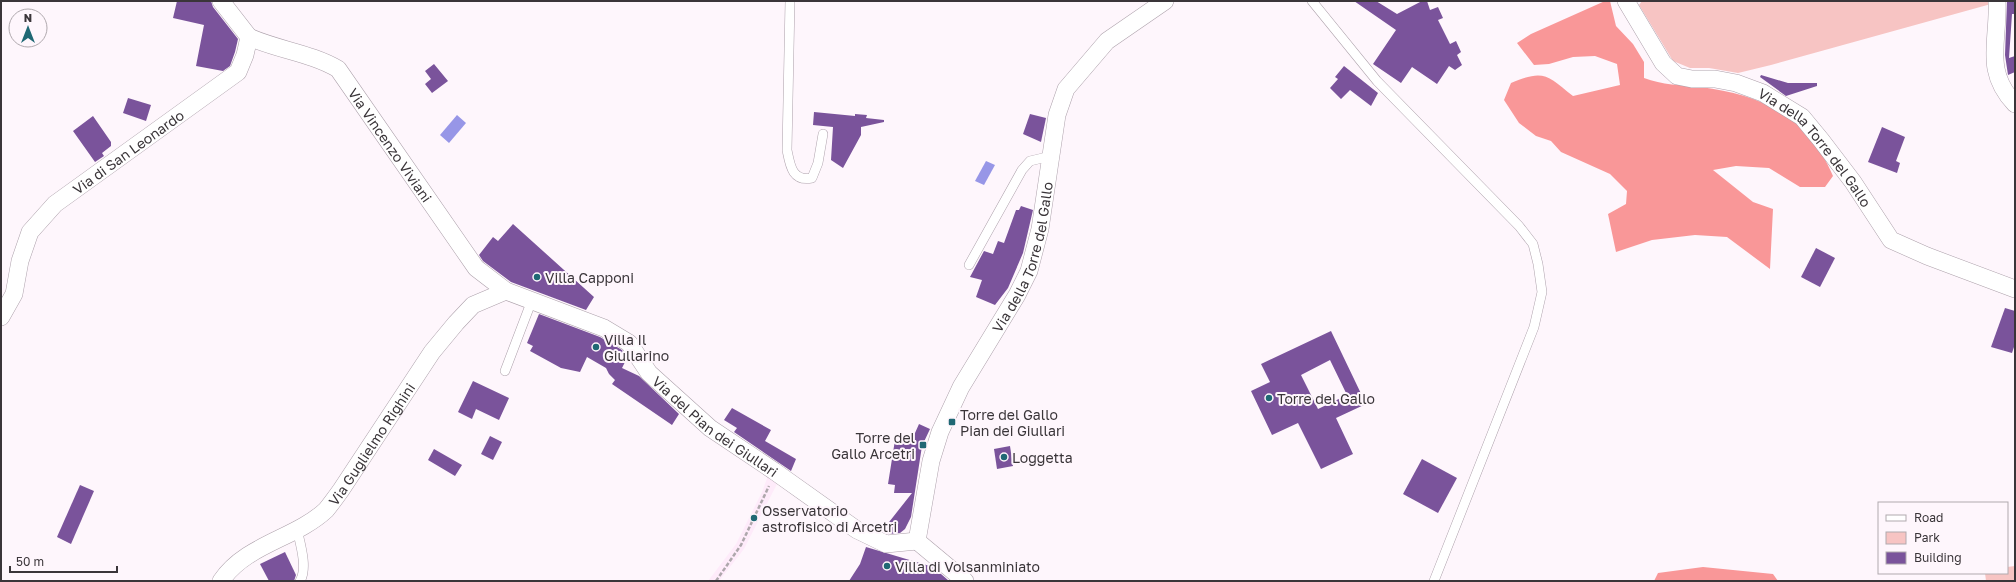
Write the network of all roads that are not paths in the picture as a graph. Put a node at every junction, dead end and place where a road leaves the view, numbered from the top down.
1 (221, 1) edge
2 (790, 1) edge
3 (1164, 1) edge
4 (1312, 1) edge
5 (1626, 1) edge
6 (1997, 1) edge
7 (249, 37) junction
8 (2015, 104) edge
9 (823, 134) dead end
10 (1051, 156) junction
11 (969, 265) dead end
12 (2015, 289) edge
13 (506, 291) junction
14 (532, 300) junction
15 (1, 316) edge
16 (505, 371) dead end
17 (297, 529) junction
18 (916, 541) junction
19 (221, 581) edge
20 (300, 581) edge
21 (965, 581) edge
22 (1434, 581) edge

1 - 7 street
2 - 9 lane
3 - 10 street, Via della Torre del Gallo
4 - 22 lane
5 - 12 street, Via della Torre del Gallo
6 - 8 street
7 - 13 street, Via Vincenzo Viviani
7 - 15 street, Via di San Leonardo
10 - 11 lane
10 - 18 street, Via della Torre del Gallo
13 - 14 street, Via del Pian dei Giullari
13 - 17 street, Via Guglielmo Righini
14 - 16 lane
14 - 18 street, Via del Pian dei Giullari
17 - 19 street, Via Guglielmo Righini
17 - 20 lane
18 - 21 street

